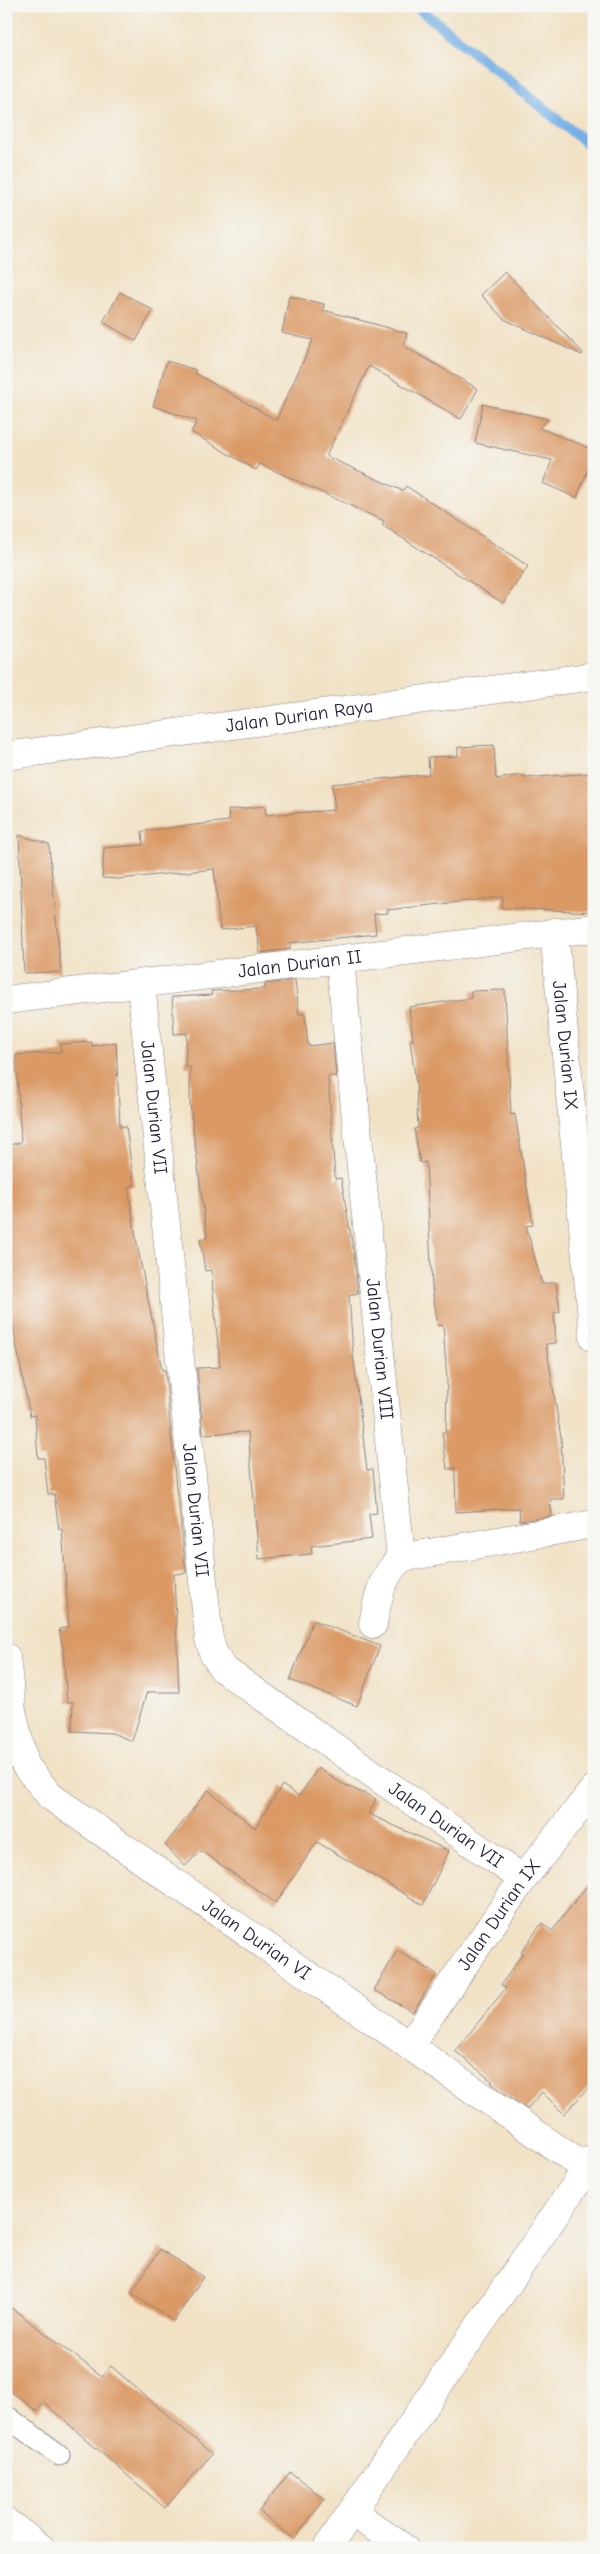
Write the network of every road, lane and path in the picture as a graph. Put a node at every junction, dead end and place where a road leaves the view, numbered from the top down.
1 (594, 676) edge
2 (6, 756) edge
3 (594, 928) edge
4 (554, 932) junction
5 (340, 960) junction
6 (141, 984) junction
7 (6, 1000) edge
8 (594, 1338) edge
9 (594, 1524) edge
10 (401, 1558) junction
11 (373, 1624) dead end
12 (6, 1657) edge
13 (9, 1711) edge
14 (594, 1789) edge
15 (523, 1879) junction
16 (409, 2046) junction
17 (591, 2167) edge
18 (6, 2416) edge
19 (59, 2455) dead end
20 (352, 2512) junction
21 (6, 2522) edge
22 (41, 2548) edge
23 (327, 2548) edge
24 (404, 2548) edge

1 - 2 street, Jalan Durian Raya
3 - 4 street, Jalan Durian II
4 - 5 street, Jalan Durian II
4 - 8 street, Jalan Durian IX
5 - 6 street, Jalan Durian II
5 - 10 street, Jalan Durian VIII
6 - 7 street, Jalan Durian II
6 - 15 street, Jalan Durian VII
9 - 10 street
10 - 11 street
12 - 13 street, Jalan Durian VI
13 - 16 street, Jalan Durian VI
14 - 15 street, Jalan Durian IX
15 - 16 street, Jalan Durian IX
16 - 17 street, Jalan Durian VI
17 - 20 street
18 - 19 lane
20 - 23 street
20 - 24 street
21 - 22 street

